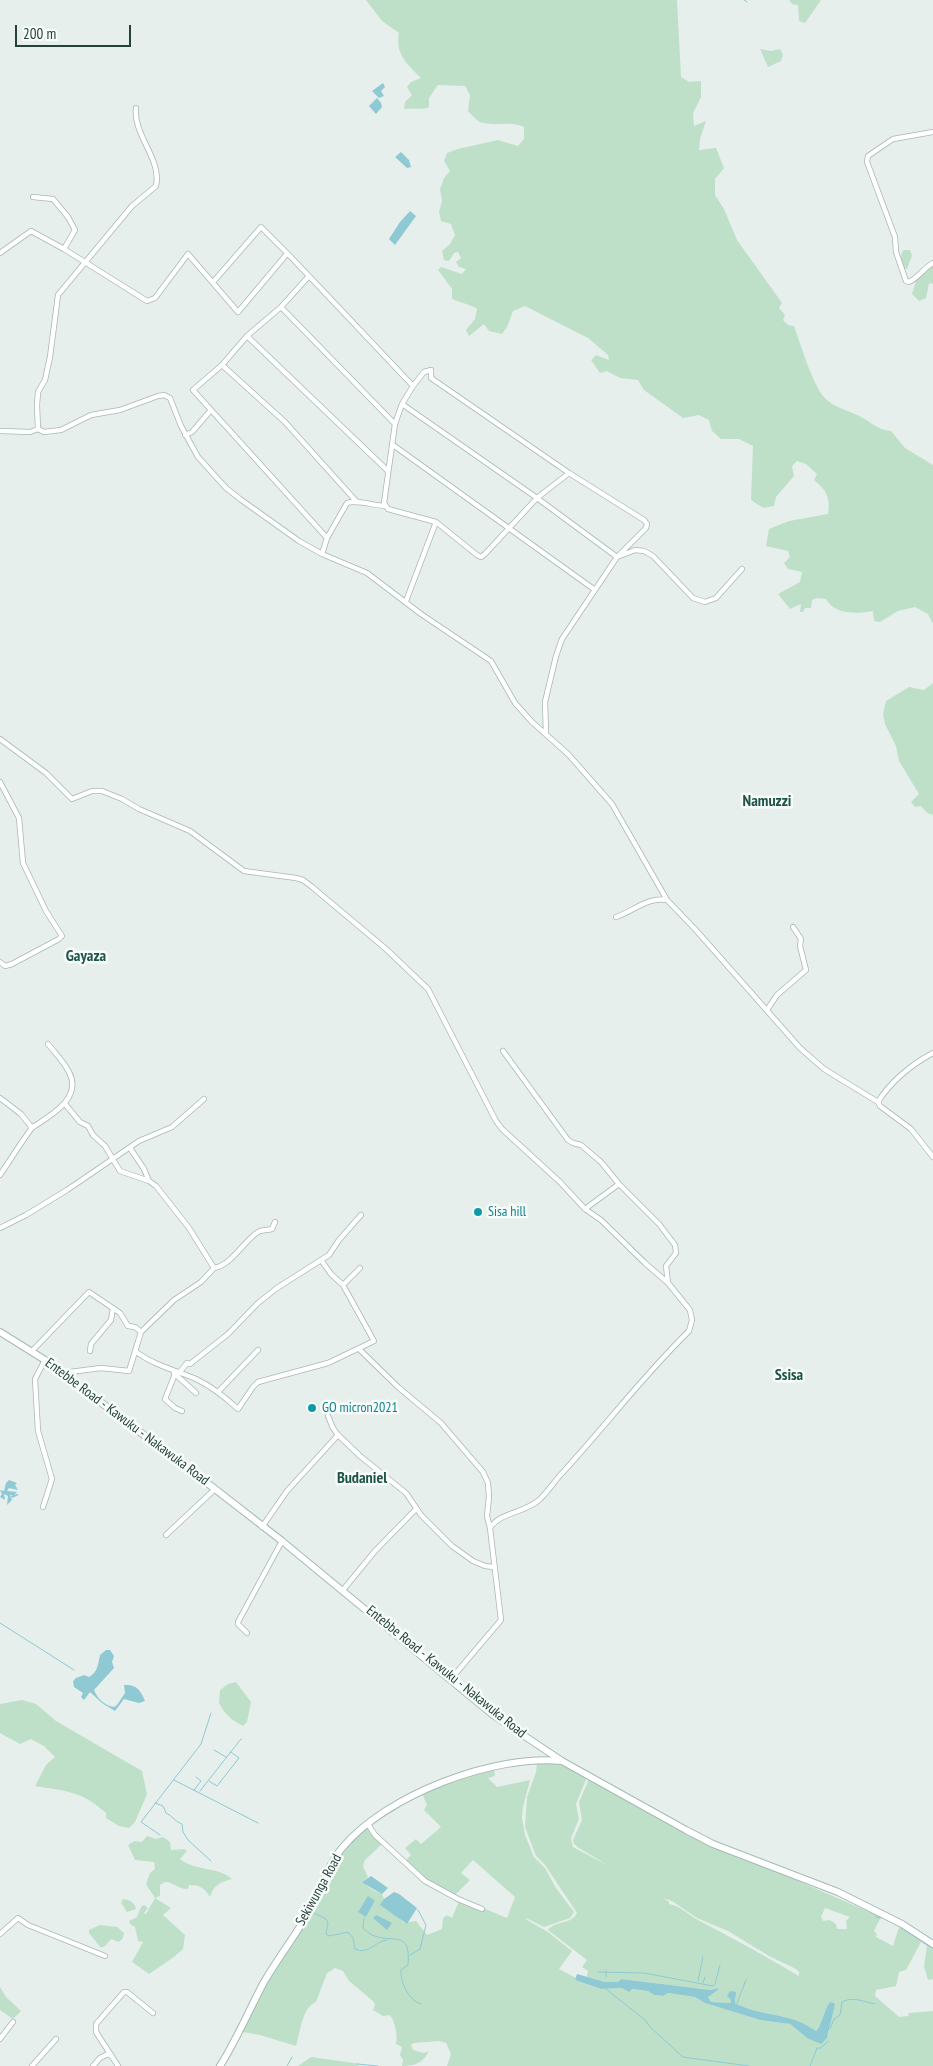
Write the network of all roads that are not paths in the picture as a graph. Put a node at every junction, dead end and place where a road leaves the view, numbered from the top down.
1 (136, 108) dead end
2 (933, 132) edge
3 (33, 197) dead end
4 (64, 249) junction
5 (0, 253) edge
6 (288, 254) junction
7 (85, 262) junction
8 (933, 263) edge
9 (310, 276) junction
10 (214, 281) junction
11 (282, 307) junction
12 (247, 336) junction
13 (222, 364) junction
14 (413, 386) junction
15 (402, 404) junction
16 (211, 410) junction
17 (395, 424) junction
18 (38, 429) junction
19 (0, 431) edge
20 (185, 435) junction
21 (393, 446) junction
22 (388, 471) junction
23 (569, 473) junction
24 (537, 498) junction
25 (356, 501) junction
26 (386, 506) junction
27 (436, 522) junction
28 (510, 529) junction
29 (327, 538) junction
30 (322, 554) junction
31 (617, 557) junction
32 (742, 569) dead end
33 (595, 590) junction
34 (406, 601) junction
35 (546, 733) junction
36 (0, 739) edge
37 (0, 782) edge
38 (667, 900) junction
39 (616, 918) dead end
40 (793, 927) dead end
41 (0, 962) edge
42 (767, 1010) junction
43 (48, 1044) dead end
44 (503, 1051) dead end
45 (933, 1053) edge
46 (0, 1098) edge
47 (204, 1098) dead end
48 (878, 1102) junction
49 (65, 1104) junction
50 (32, 1128) junction
51 (130, 1148) junction
52 (933, 1157) edge
53 (112, 1159) junction
54 (0, 1175) edge
55 (149, 1181) junction
56 (619, 1184) junction
57 (585, 1209) junction
58 (361, 1216) dead end
59 (275, 1222) dead end
60 (0, 1228) edge
61 (321, 1260) junction
62 (214, 1268) junction
63 (360, 1268) dead end
64 (668, 1283) junction
65 (343, 1285) junction
66 (113, 1308) junction
67 (0, 1332) edge
68 (141, 1332) junction
69 (359, 1349) junction
70 (258, 1350) dead end
71 (32, 1351) junction
72 (90, 1351) dead end
73 (135, 1351) junction
74 (44, 1360) junction
75 (175, 1372) junction
76 (62, 1373) junction
77 (218, 1392) junction
78 (196, 1393) dead end
79 (182, 1411) dead end
80 (328, 1416) dead end
81 (338, 1435) junction
82 (215, 1489) junction
83 (43, 1507) dead end
84 (416, 1509) junction
85 (262, 1527) junction
86 (490, 1528) junction
87 (166, 1535) dead end
88 (282, 1540) junction
89 (494, 1567) junction
90 (343, 1590) junction
91 (247, 1633) dead end
92 (451, 1679) junction
93 (539, 1746) junction
94 (539, 1759) junction
95 (562, 1761) junction
96 (368, 1824) junction
97 (482, 1908) dead end
98 (0, 1934) edge
99 (933, 1944) edge
100 (106, 1956) dead end
101 (153, 2013) dead end
102 (13, 2022) dead end
103 (0, 2039) edge
104 (56, 2039) dead end
105 (114, 2059) junction
106 (32, 2066) edge
107 (93, 2066) edge
108 (118, 2066) edge
109 (220, 2066) edge

1 - 7 street
2 - 8 street
3 - 4 street
4 - 5 street
4 - 7 street
6 - 9 street
6 - 10 street
6 - 10 street
7 - 10 street
7 - 18 street
9 - 11 street
9 - 14 street
11 - 12 street
11 - 17 street
12 - 13 street
12 - 22 street
13 - 16 street
13 - 25 street
14 - 15 street
14 - 23 street
15 - 17 street
15 - 24 street
16 - 20 street
16 - 29 street
17 - 21 street
18 - 19 street
18 - 20 street
20 - 30 street
21 - 22 street
21 - 28 street
22 - 26 street
23 - 24 street
23 - 31 street
24 - 28 street
24 - 31 street
25 - 26 street
25 - 29 street
26 - 27 street
27 - 28 street
27 - 34 street
28 - 33 street
29 - 30 street
30 - 34 street
31 - 32 street
31 - 33 street
33 - 35 street
34 - 35 street
35 - 38 street
36 - 57 street
37 - 41 street
38 - 39 street
38 - 42 street
40 - 42 street
42 - 48 street
43 - 49 street
44 - 56 street
45 - 48 street
46 - 50 street
47 - 51 street
48 - 52 street
49 - 50 street
49 - 53 street
50 - 54 street
51 - 53 street
51 - 55 street
53 - 55 street
53 - 60 street
55 - 62 street
56 - 57 street
56 - 64 street
57 - 64 street
58 - 61 street
59 - 62 street
61 - 65 street
61 - 75 street
62 - 68 street
63 - 65 street
64 - 86 street
65 - 69 street
66 - 68 street
66 - 71 street
66 - 72 street
67 - 71 main road, Entebbe Road - Kawuku - Nakawuka Road
68 - 73 street
69 - 77 street
69 - 86 street
70 - 77 street
71 - 74 main road, Entebbe Road - Kawuku - Nakawuka Road
73 - 75 street
73 - 76 street
74 - 76 main road, Entebbe Road - Kawuku - Nakawuka Road
74 - 83 street
75 - 77 street
75 - 78 street
75 - 79 street
76 - 82 main road, Entebbe Road - Kawuku - Nakawuka Road
80 - 81 street
81 - 84 street
81 - 85 street
82 - 85 main road, Entebbe Road - Kawuku - Nakawuka Road
82 - 87 street
84 - 89 street
84 - 90 street
85 - 88 main road, Entebbe Road - Kawuku - Nakawuka Road
86 - 89 street
88 - 90 main road, Entebbe Road - Kawuku - Nakawuka Road
88 - 91 street
89 - 92 street
90 - 92 main road, Entebbe Road - Kawuku - Nakawuka Road
92 - 93 main road, Entebbe Road - Kawuku - Nakawuka Road
93 - 94 main road
93 - 95 main road, Entebbe Road - Kawuku - Nakawuka Road
94 - 95 main road, Sekiwunga Road
94 - 96 main road, Sekiwunga Road
95 - 99 main road, Entebbe Road - Kawuku - Nakawuka Road
96 - 97 street
96 - 109 main road, Sekiwunga Road
98 - 100 street
101 - 105 street
102 - 103 street
104 - 106 street
105 - 107 street
105 - 108 street

